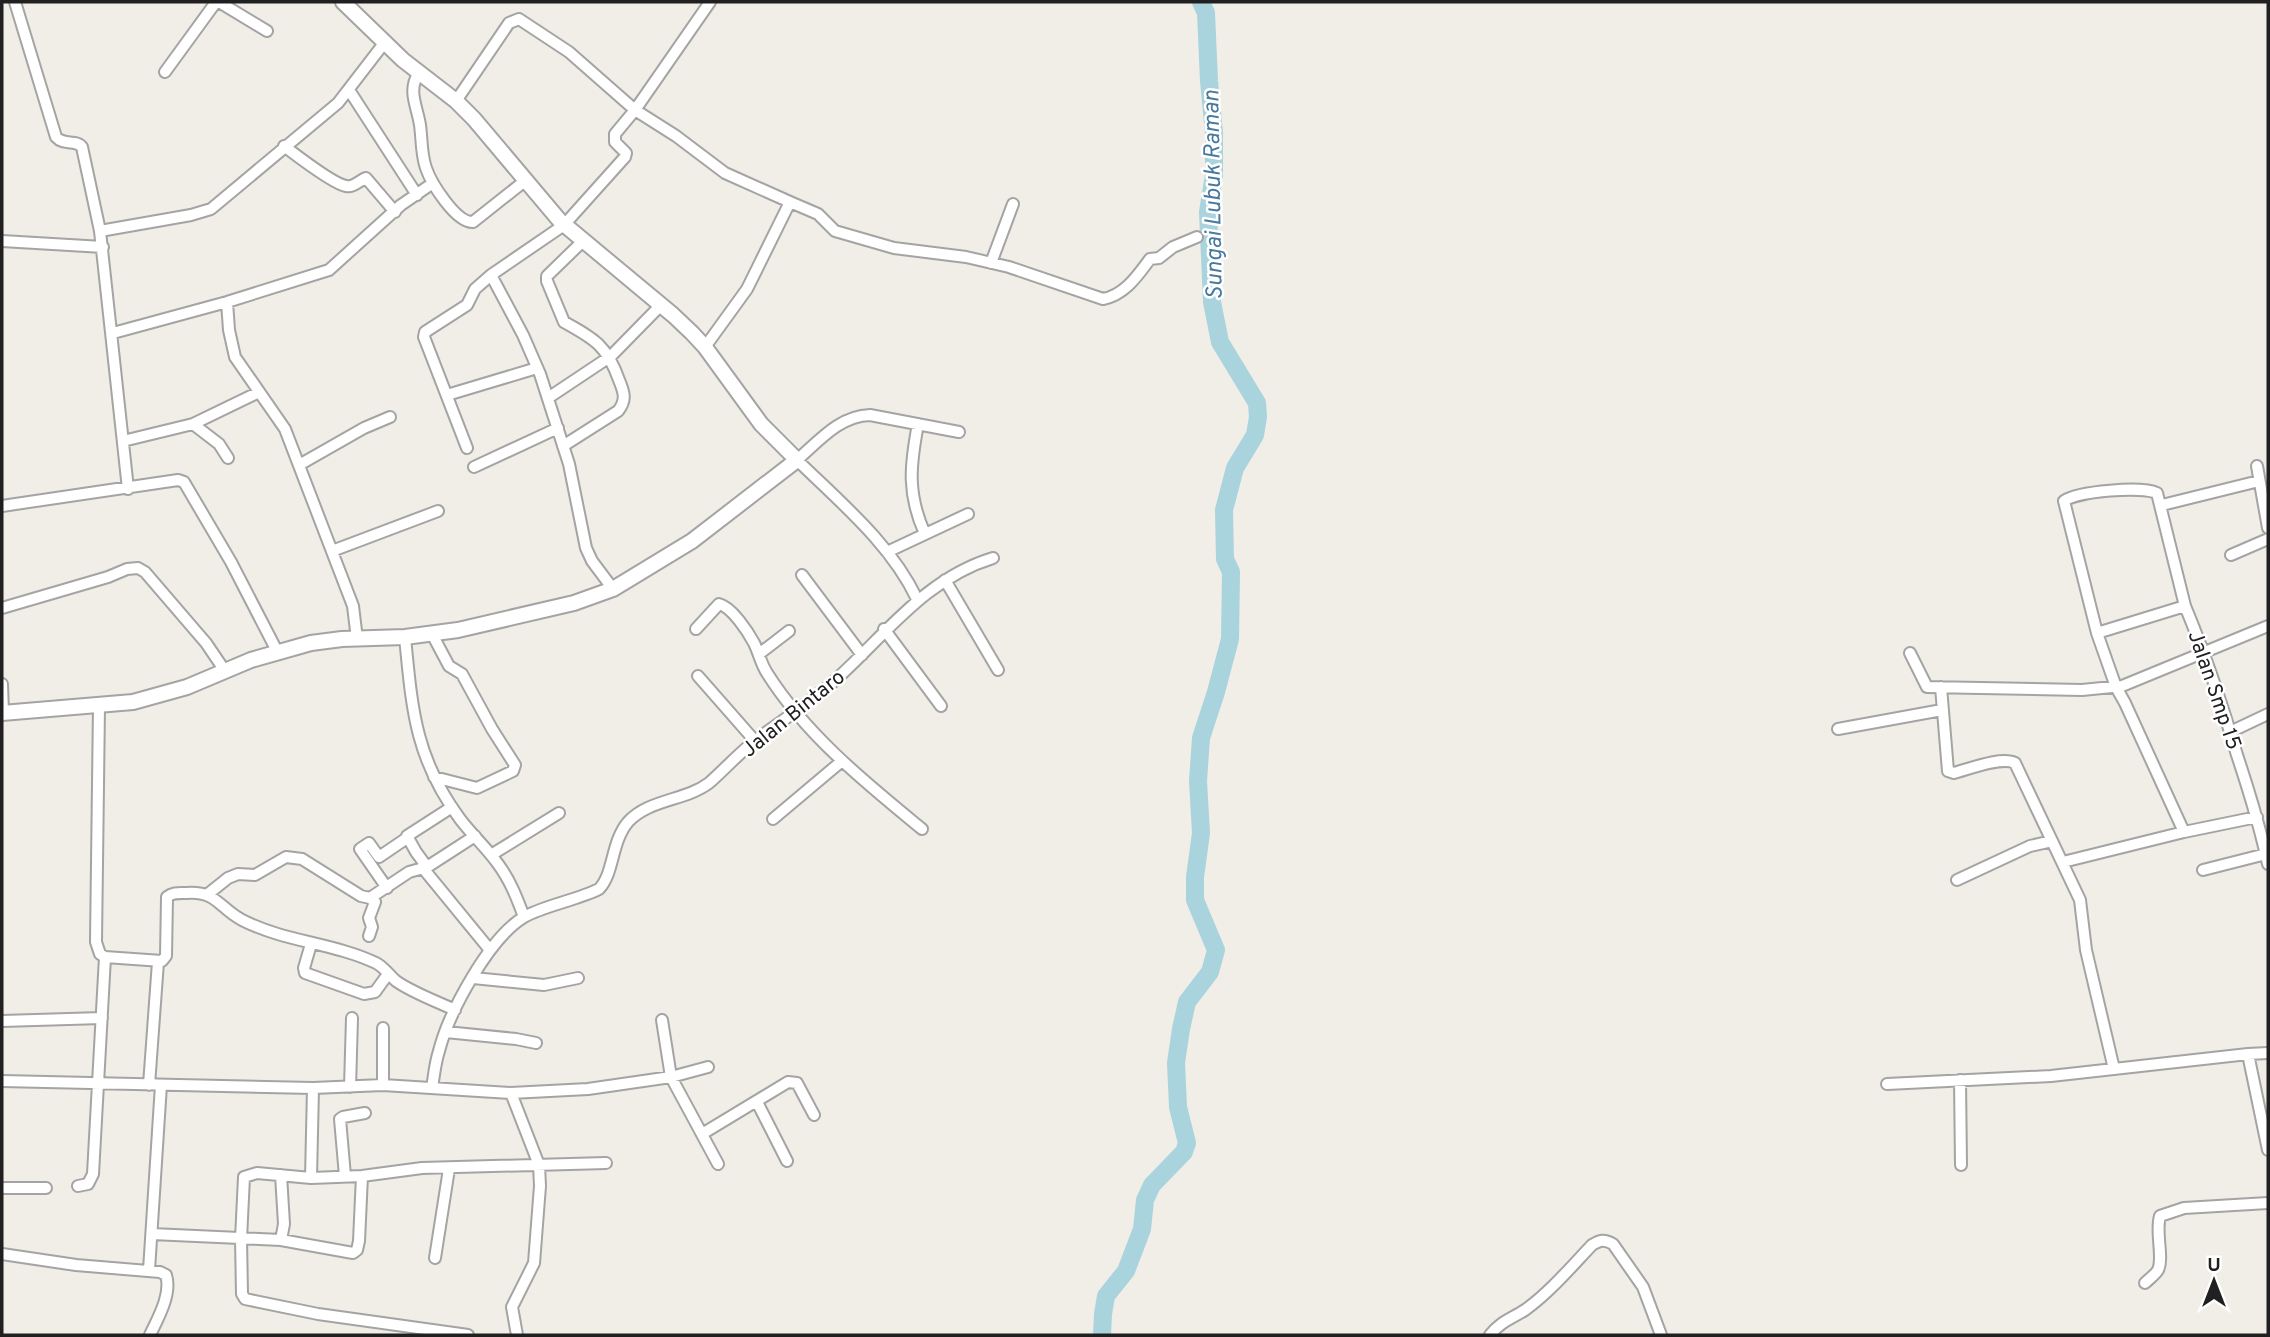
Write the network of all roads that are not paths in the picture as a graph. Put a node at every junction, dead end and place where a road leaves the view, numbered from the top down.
1 (15, 2) edge
2 (217, 2) edge
3 (345, 2) edge
4 (710, 2) edge
5 (267, 31) dead end
6 (385, 42) junction
7 (165, 72) dead end
8 (419, 73) junction
9 (349, 90) junction
10 (456, 101) junction
11 (635, 110) junction
12 (284, 146) junction
13 (526, 180) junction
14 (433, 183) junction
15 (417, 195) junction
16 (790, 202) junction
17 (1013, 204) dead end
18 (395, 212) junction
19 (564, 225) junction
20 (100, 230) junction
21 (1197, 237) dead end
22 (2, 241) edge
23 (583, 241) junction
24 (103, 247) junction
25 (991, 263) junction
26 (491, 275) junction
27 (228, 302) junction
28 (661, 305) junction
29 (113, 332) junction
30 (705, 346) junction
31 (611, 356) junction
32 (537, 368) junction
33 (259, 393) junction
34 (447, 395) junction
35 (548, 398) junction
36 (390, 417) dead end
37 (193, 424) junction
38 (918, 424) junction
39 (558, 428) junction
40 (959, 432) dead end
41 (122, 441) junction
42 (563, 446) junction
43 (467, 447) dead end
44 (228, 458) dead end
45 (797, 460) junction
46 (299, 465) junction
47 (2257, 466) dead end
48 (474, 467) dead end
49 (2259, 481) junction
50 (128, 489) junction
51 (2162, 505) junction
52 (2, 506) edge
53 (438, 511) dead end
54 (968, 514) dead end
55 (2268, 526) edge
56 (925, 534) junction
57 (2268, 539) edge
58 (332, 551) junction
59 (887, 552) junction
60 (2231, 555) dead end
61 (993, 558) dead end
62 (802, 575) dead end
63 (944, 580) junction
64 (614, 589) junction
65 (917, 599) junction
66 (2185, 606) junction
67 (2, 608) edge
68 (2268, 626) edge
69 (696, 629) dead end
70 (884, 629) junction
71 (789, 631) dead end
72 (2097, 633) junction
73 (432, 634) junction
74 (405, 637) junction
75 (357, 639) junction
76 (278, 653) junction
77 (1910, 653) dead end
78 (2204, 653) junction
79 (759, 654) junction
80 (862, 655) junction
81 (998, 670) dead end
82 (225, 671) junction
83 (698, 676) dead end
84 (2, 684) edge
85 (1941, 687) junction
86 (2116, 687) junction
87 (99, 706) junction
88 (941, 706) dead end
89 (1942, 710) junction
90 (797, 712) junction
91 (2, 713) edge
92 (2268, 714) edge
93 (1838, 729) dead end
94 (2230, 732) junction
95 (755, 741) junction
96 (842, 761) junction
97 (434, 777) junction
98 (452, 807) junction
99 (559, 813) dead end
100 (2257, 817) junction
101 (773, 819) dead end
102 (922, 829) dead end
103 (2184, 832) junction
104 (475, 836) junction
105 (407, 838) junction
106 (2052, 841) junction
107 (2266, 851) edge
108 (491, 855) junction
109 (2063, 862) junction
110 (425, 867) junction
111 (2203, 870) dead end
112 (1957, 880) dead end
113 (387, 888) junction
114 (208, 894) junction
115 (370, 898) junction
116 (524, 917) junction
117 (369, 936) dead end
118 (311, 944) junction
119 (490, 950) junction
120 (105, 957) junction
121 (158, 962) junction
122 (388, 974) junction
123 (473, 978) junction
124 (578, 978) dead end
125 (455, 1010) junction
126 (102, 1018) junction
127 (352, 1018) dead end
128 (662, 1020) dead end
129 (2, 1021) edge
130 (383, 1028) dead end
131 (446, 1032) junction
132 (536, 1043) dead end
133 (2268, 1053) edge
134 (2248, 1054) junction
135 (708, 1067) dead end
136 (2114, 1069) junction
137 (671, 1077) junction
138 (1960, 1080) junction
139 (2, 1082) edge
140 (98, 1084) junction
141 (1887, 1084) dead end
142 (149, 1085) junction
143 (162, 1085) junction
144 (383, 1085) junction
145 (350, 1087) junction
146 (313, 1088) junction
147 (432, 1088) junction
148 (511, 1093) junction
149 (757, 1102) junction
150 (365, 1113) dead end
151 (814, 1115) dead end
152 (702, 1134) junction
153 (2268, 1150) edge
154 (787, 1161) dead end
155 (606, 1163) dead end
156 (718, 1164) dead end
157 (1961, 1165) dead end
158 (539, 1166) junction
159 (449, 1169) junction
160 (281, 1175) junction
161 (345, 1176) junction
162 (362, 1176) junction
163 (311, 1178) junction
164 (78, 1186) dead end
165 (2, 1188) edge
166 (46, 1188) dead end
167 (2268, 1203) edge
168 (152, 1234) junction
169 (241, 1239) junction
170 (281, 1240) junction
171 (2, 1254) edge
172 (435, 1258) dead end
173 (149, 1270) junction
174 (2145, 1283) dead end
175 (150, 1335) edge
176 (468, 1335) edge
177 (517, 1335) edge
178 (1490, 1335) edge
179 (1661, 1335) edge

1 - 20 street
2 - 5 street
2 - 7 street
3 - 6 street
4 - 11 street
6 - 8 street
6 - 9 street
8 - 10 street
8 - 14 street
9 - 12 street
9 - 15 street
10 - 11 street
10 - 13 street
11 - 16 street
11 - 19 street
12 - 18 street
12 - 20 street
13 - 14 street
13 - 19 street
14 - 15 street
15 - 18 street
16 - 25 street
16 - 30 street
17 - 25 street
18 - 27 street
19 - 23 street
19 - 26 street
20 - 24 street
21 - 25 street
22 - 24 street
23 - 28 street
23 - 31 street
24 - 29 street
26 - 32 street
26 - 34 street
27 - 29 street
27 - 33 street
28 - 30 street
28 - 31 street
29 - 41 street
30 - 45 street
31 - 35 street
31 - 42 street
32 - 34 street
32 - 35 street
33 - 37 street
33 - 46 street
34 - 43 street
35 - 39 street
36 - 46 street
37 - 41 street
37 - 44 street
38 - 40 street
38 - 45 street
38 - 56 street
39 - 42 street
39 - 48 street
41 - 50 street
42 - 64 street
45 - 59 street
45 - 64 street
46 - 58 street
47 - 49 street
49 - 51 street
49 - 55 street
50 - 52 street
50 - 76 street
51 - 66 street
51 - 72 street
53 - 58 street
54 - 56 street
56 - 59 street
57 - 60 street
58 - 75 street
59 - 65 street
61 - 63 street, Jalan Bintaro
62 - 80 street
63 - 65 street, Jalan Bintaro
63 - 81 street
64 - 73 street
65 - 70 street, Jalan Bintaro
66 - 72 street, Jalan Smp 15
66 - 78 street, Jalan Smp 15
67 - 82 street
68 - 78 street
69 - 79 street
70 - 80 street, Jalan Bintaro
70 - 88 street
71 - 79 street
72 - 86 street
73 - 74 street
73 - 97 street
74 - 75 street
74 - 97 street
75 - 76 street
76 - 82 street
77 - 85 street
78 - 86 street
78 - 94 street, Jalan Smp 15
79 - 90 street
80 - 90 street, Jalan Bintaro
82 - 87 street
83 - 95 street
84 - 91 street
85 - 86 street
85 - 89 street
86 - 103 street
87 - 91 street
87 - 120 street
89 - 93 street
89 - 106 street
90 - 95 street, Jalan Bintaro
90 - 96 street
92 - 94 street
94 - 100 street, Jalan Smp 15
95 - 116 street, Jalan Bintaro
96 - 101 street
96 - 102 street
97 - 98 street
98 - 104 street
98 - 105 street
99 - 108 street
100 - 103 street
100 - 107 street, Jalan Smp 15
103 - 109 street
104 - 108 street
104 - 110 street
105 - 110 street
105 - 113 street
106 - 109 street
106 - 112 street
107 - 111 street
108 - 116 street
109 - 136 street
110 - 113 street
110 - 119 street
113 - 115 street
114 - 115 street
114 - 118 street
114 - 121 street
115 - 117 street
116 - 119 street
118 - 122 street
118 - 122 street
119 - 123 street
120 - 121 street
120 - 126 street
121 - 142 street
122 - 125 street
123 - 124 street
123 - 125 street
125 - 131 street
126 - 129 street
126 - 140 street
127 - 145 street
128 - 137 street
130 - 144 street
131 - 132 street
131 - 147 street
133 - 134 street
134 - 136 street
134 - 153 street
135 - 137 street
136 - 138 street
137 - 148 street
137 - 152 street
138 - 141 street
138 - 157 street
139 - 140 street
140 - 142 street
140 - 164 street
142 - 143 street
143 - 146 street
143 - 168 street
144 - 145 street
144 - 147 street
145 - 146 street
146 - 163 street
147 - 148 street
148 - 158 street
149 - 151 street
149 - 152 street
149 - 154 street
150 - 161 street
152 - 156 street
155 - 158 street
158 - 159 street
158 - 177 street
159 - 162 street
159 - 172 street
160 - 163 street
160 - 169 street
160 - 170 street
161 - 162 street
161 - 163 street
162 - 170 street
165 - 166 street
167 - 174 street
168 - 169 street
168 - 173 street
169 - 170 street
169 - 176 street
171 - 173 street
173 - 175 street
178 - 179 street

